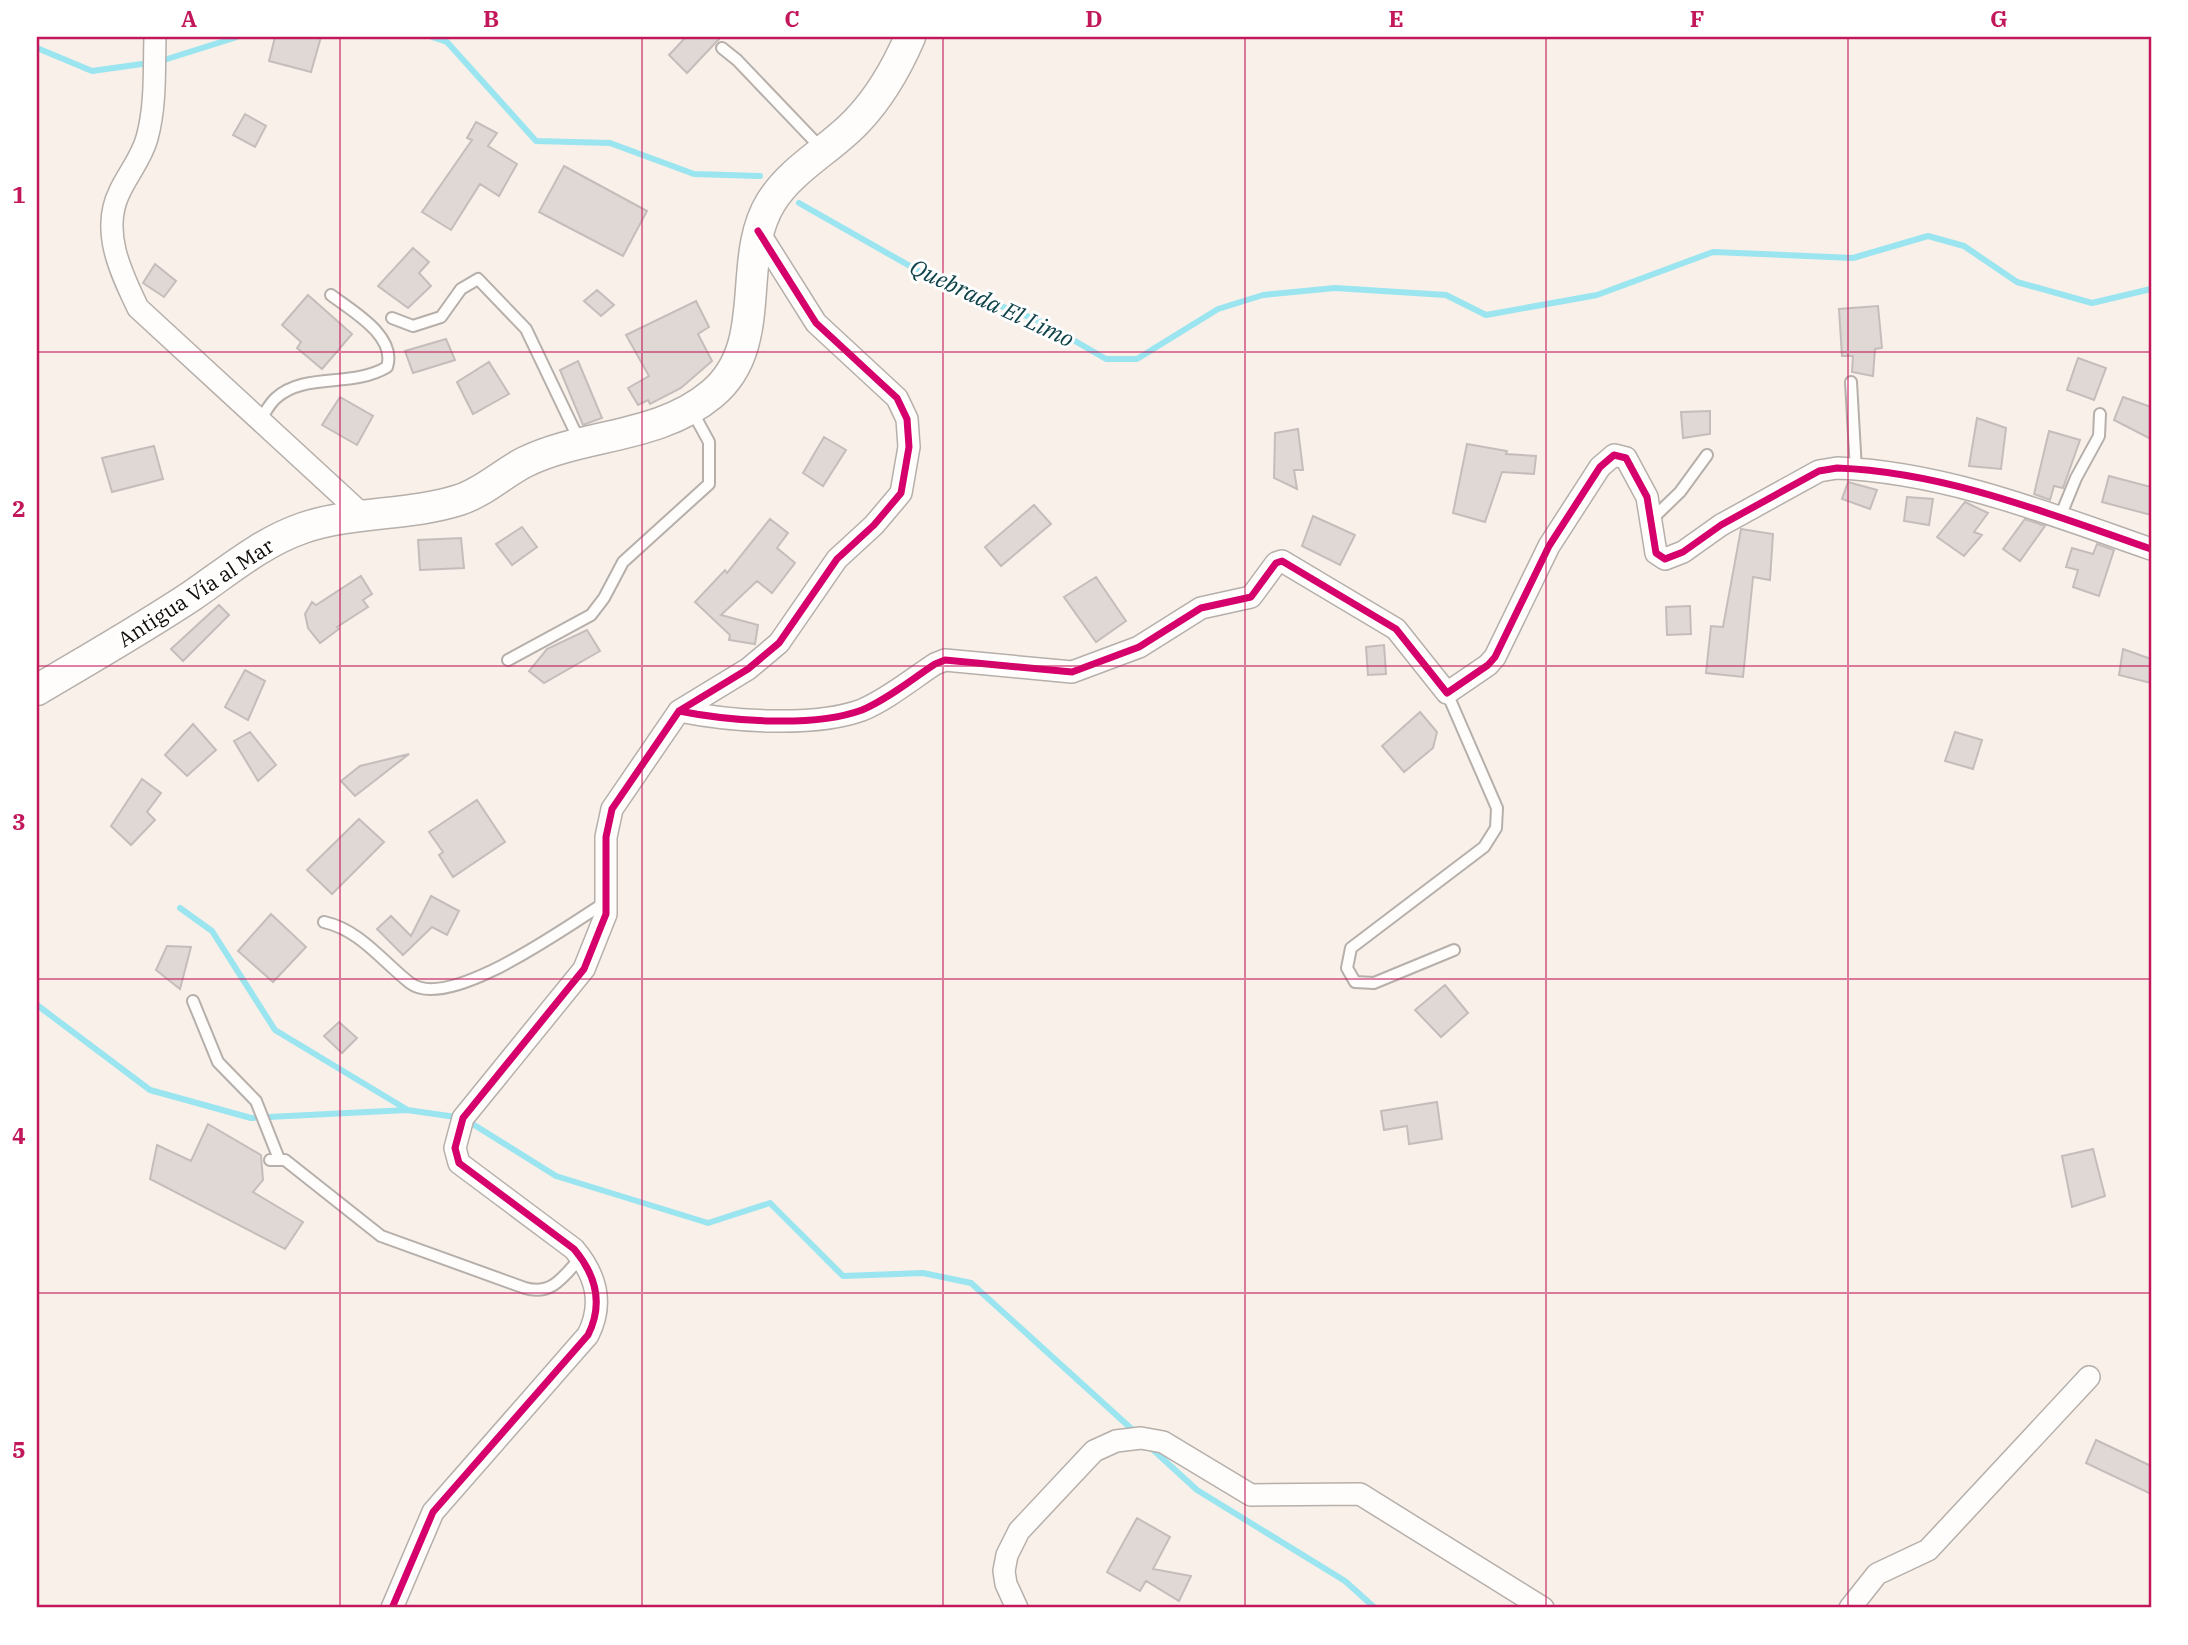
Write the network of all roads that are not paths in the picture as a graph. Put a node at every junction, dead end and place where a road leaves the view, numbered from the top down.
1 (155, 37) edge
2 (910, 37) edge
3 (722, 48) dead end
4 (822, 149) junction
5 (758, 231) junction
6 (331, 295) dead end
7 (392, 318) dead end
8 (1851, 382) dead end
9 (690, 407) junction
10 (2100, 414) dead end
11 (260, 420) junction
12 (581, 445) junction
13 (1707, 455) dead end
14 (1856, 470) junction
15 (364, 516) junction
16 (2060, 517) junction
17 (1651, 520) junction
18 (2151, 549) edge
19 (508, 660) dead end
20 (37, 690) edge
21 (1447, 693) junction
22 (679, 711) junction
23 (606, 902) junction
24 (324, 922) dead end
25 (1454, 950) dead end
26 (193, 1001) dead end
27 (581, 1257) junction
28 (2090, 1377) dead end
29 (392, 1608) edge
30 (1017, 1608) edge
31 (1543, 1608) edge
32 (1850, 1608) edge

1 - 11 street
2 - 4 main road, Antigua Vía al Mar
3 - 4 lane
4 - 5 main road, Antigua Vía al Mar
5 - 9 main road, Antigua Vía al Mar
5 - 22 street
6 - 11 lane
7 - 12 lane
8 - 14 lane
9 - 12 main road, Antigua Vía al Mar
9 - 19 lane
10 - 16 lane
11 - 15 street
12 - 15 main road, Antigua Vía al Mar
13 - 17 lane
14 - 16 street
14 - 17 street
15 - 20 main road, Antigua Vía al Mar
16 - 18 street
17 - 21 street
21 - 22 street
21 - 25 lane
22 - 23 street
23 - 24 lane
23 - 27 street
26 - 27 lane
27 - 29 street
28 - 32 street
30 - 31 street

